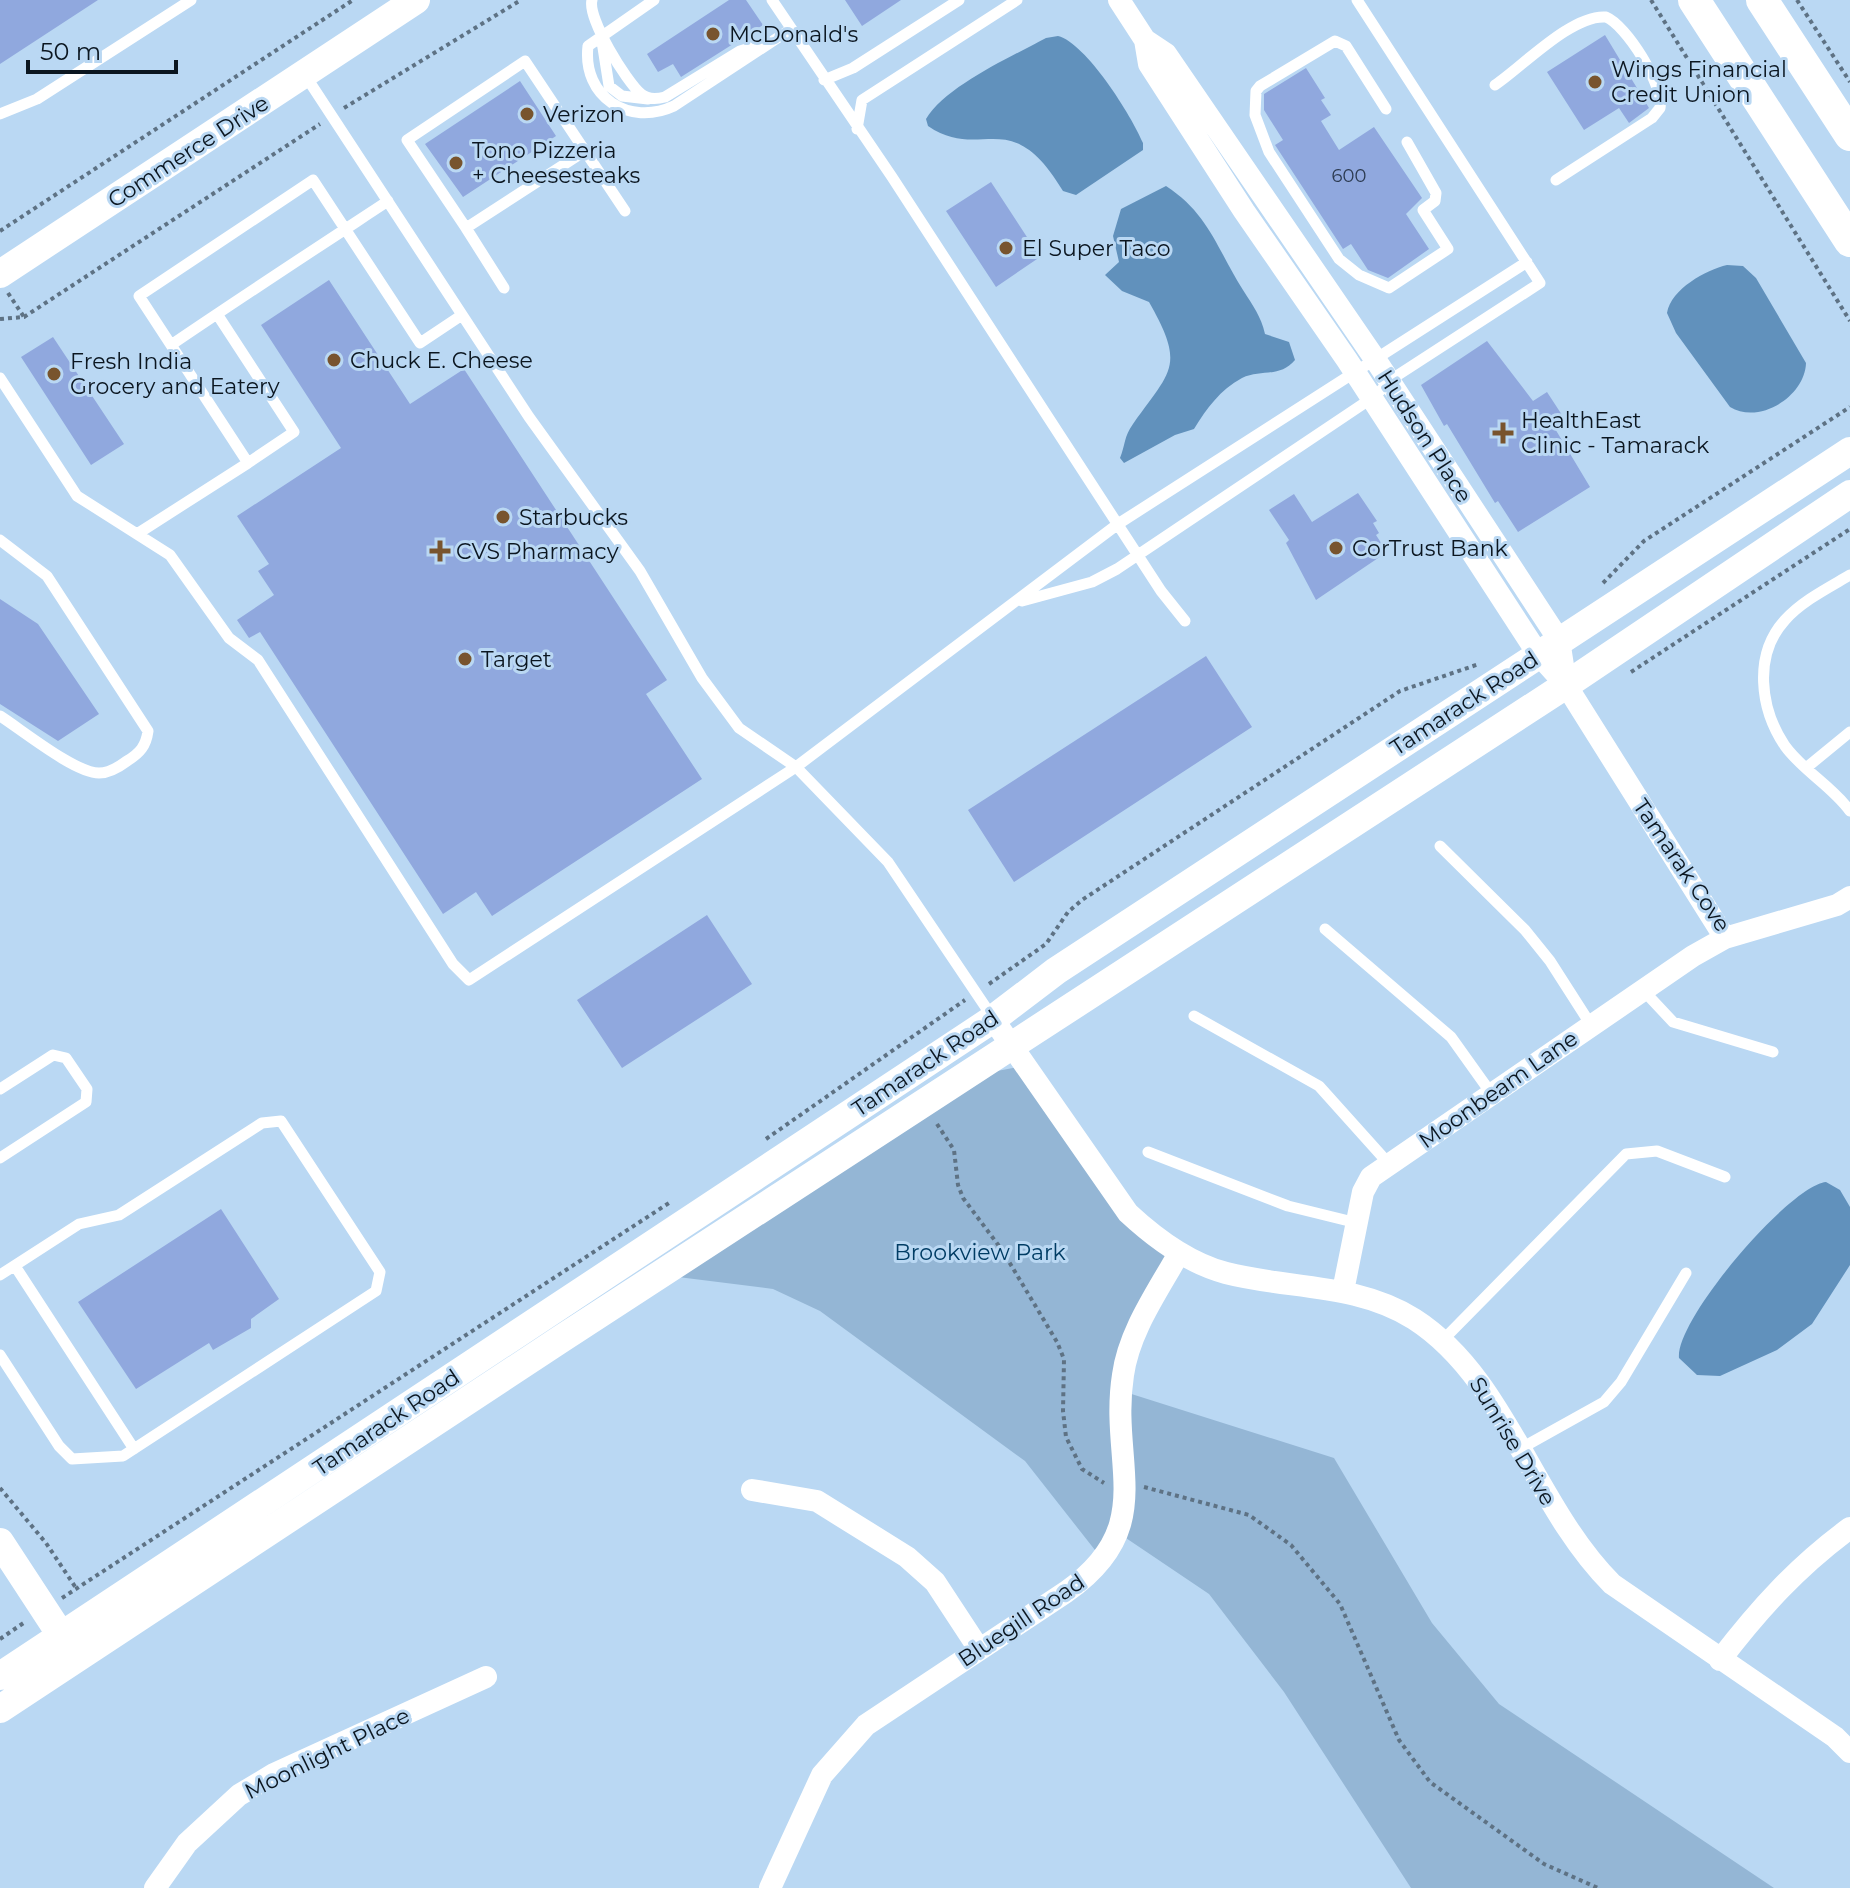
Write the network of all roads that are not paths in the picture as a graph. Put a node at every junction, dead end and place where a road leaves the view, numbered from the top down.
1 (191, 0) edge
2 (592, 0) edge
3 (654, 0) edge
4 (772, 0) edge
5 (959, 0) edge
6 (1017, 0) edge
7 (1119, 0) edge
8 (1357, 0) edge
9 (1694, 0) edge
10 (1762, 0) edge
11 (398, 5) edge
12 (791, 29) junction
13 (601, 34) junction
14 (1145, 40) junction
15 (768, 44) junction
16 (305, 74) junction
17 (824, 80) junction
18 (1495, 85) dead end
19 (652, 99) junction
20 (1386, 109) dead end
21 (0, 114) edge
22 (857, 129) junction
23 (1850, 135) edge
24 (1407, 142) dead end
25 (585, 151) junction
26 (1556, 180) dead end
27 (388, 201) junction
28 (625, 211) dead end
29 (466, 228) junction
30 (346, 229) junction
31 (1850, 241) edge
32 (1527, 262) junction
33 (0, 274) edge
34 (504, 288) dead end
35 (217, 314) junction
36 (462, 315) junction
37 (171, 345) junction
38 (1375, 359) junction
39 (1354, 370) junction
40 (0, 378) edge
41 (1390, 382) junction
42 (1372, 398) junction
43 (1850, 451) edge
44 (248, 463) junction
45 (1850, 494) edge
46 (1118, 524) junction
47 (137, 534) junction
48 (0, 540) edge
49 (1138, 555) junction
50 (1850, 575) edge
51 (1017, 603) junction
52 (1185, 621) dead end
53 (1548, 647) junction
54 (1566, 685) junction
55 (0, 716) edge
56 (1850, 732) edge
57 (796, 767) junction
58 (1806, 768) junction
59 (1850, 811) edge
60 (1440, 846) dead end
61 (1850, 897) edge
62 (1325, 929) dead end
63 (1725, 938) junction
64 (1643, 990) junction
65 (1194, 1016) dead end
66 (993, 1019) junction
67 (1591, 1025) junction
68 (1012, 1046) junction
69 (1773, 1052) dead end
70 (0, 1089) edge
71 (1491, 1093) junction
72 (1148, 1152) dead end
73 (0, 1158) edge
74 (1389, 1164) junction
75 (1725, 1177) dead end
76 (1358, 1223) junction
77 (1179, 1253) junction
78 (15, 1266) junction
79 (1686, 1273) dead end
80 (0, 1275) edge
81 (1343, 1291) junction
82 (1442, 1341) junction
83 (0, 1355) edge
84 (134, 1449) junction
85 (1518, 1450) junction
86 (752, 1490) dead end
87 (1850, 1528) edge
88 (0, 1542) edge
89 (69, 1648) junction
90 (979, 1649) junction
91 (1720, 1660) junction
92 (0, 1676) edge
93 (486, 1677) dead end
94 (0, 1709) edge
95 (1850, 1752) edge
96 (155, 1888) edge
97 (770, 1888) edge

1 - 21 lane
2 - 13 lane
3 - 13 lane
4 - 12 lane
5 - 17 lane
6 - 22 lane
7 - 14 street, Hudson Place
8 - 32 lane
9 - 31 main road
10 - 23 main road
11 - 16 street, Commerce Drive
12 - 15 lane
12 - 17 lane
13 - 15 lane
13 - 19 lane
13 - 19 lane
14 - 38 street, Hudson Place
14 - 39 street, Hudson Place
15 - 19 lane
16 - 27 lane
16 - 33 street, Commerce Drive
17 - 22 lane
18 - 26 lane
20 - 24 lane
22 - 46 lane
25 - 28 lane
25 - 29 lane
25 - 29 lane
27 - 30 lane
27 - 36 lane
29 - 34 lane
30 - 35 lane
30 - 36 lane
30 - 37 lane
32 - 38 lane
32 - 41 lane
35 - 37 lane
35 - 44 lane
36 - 57 lane
37 - 44 lane
38 - 39 lane
38 - 41 street, Hudson Place
39 - 42 street, Hudson Place
39 - 46 lane
40 - 47 lane
41 - 42 lane
41 - 53 street, Hudson Place
42 - 49 lane
42 - 53 street, Hudson Place
43 - 53 street, Tamarack Road
44 - 47 lane
45 - 54 street, Tamarack Road
46 - 49 lane
46 - 51 lane
47 - 57 lane
48 - 55 lane
49 - 51 lane
49 - 52 lane
50 - 58 lane
51 - 57 lane
53 - 54 street, Hudson Place
53 - 66 street, Tamarack Road
54 - 63 street, Tamarak Cove
54 - 68 street, Tamarack Road
56 - 58 lane
57 - 66 lane
58 - 59 lane
60 - 67 lane
61 - 63 street, Tamarak Cove
62 - 71 lane
63 - 64 street, Moonbeam Lane
64 - 67 street, Moonbeam Lane
64 - 69 lane
65 - 74 lane
66 - 68 street, Sunrise Drive
66 - 89 street, Tamarack Road
67 - 71 street, Moonbeam Lane
68 - 77 street, Sunrise Drive
68 - 89 street, Tamarack Road
70 - 73 lane
71 - 74 street, Moonbeam Lane
72 - 76 lane
74 - 76 street, Moonbeam Lane
75 - 82 lane
76 - 81 street, Moonbeam Lane
77 - 81 street, Sunrise Drive
77 - 90 street, Bluegill Road
78 - 80 lane
78 - 84 lane
78 - 84 lane
79 - 85 lane
81 - 82 street, Sunrise Drive
82 - 85 street, Sunrise Drive
83 - 84 lane
85 - 91 street, Sunrise Drive
86 - 90 street
87 - 91 street
88 - 89 street
89 - 92 street, Tamarack Road
89 - 94 street, Tamarack Road
90 - 97 street, Bluegill Road
91 - 95 street, Sunrise Drive
93 - 96 street, Moonlight Place

